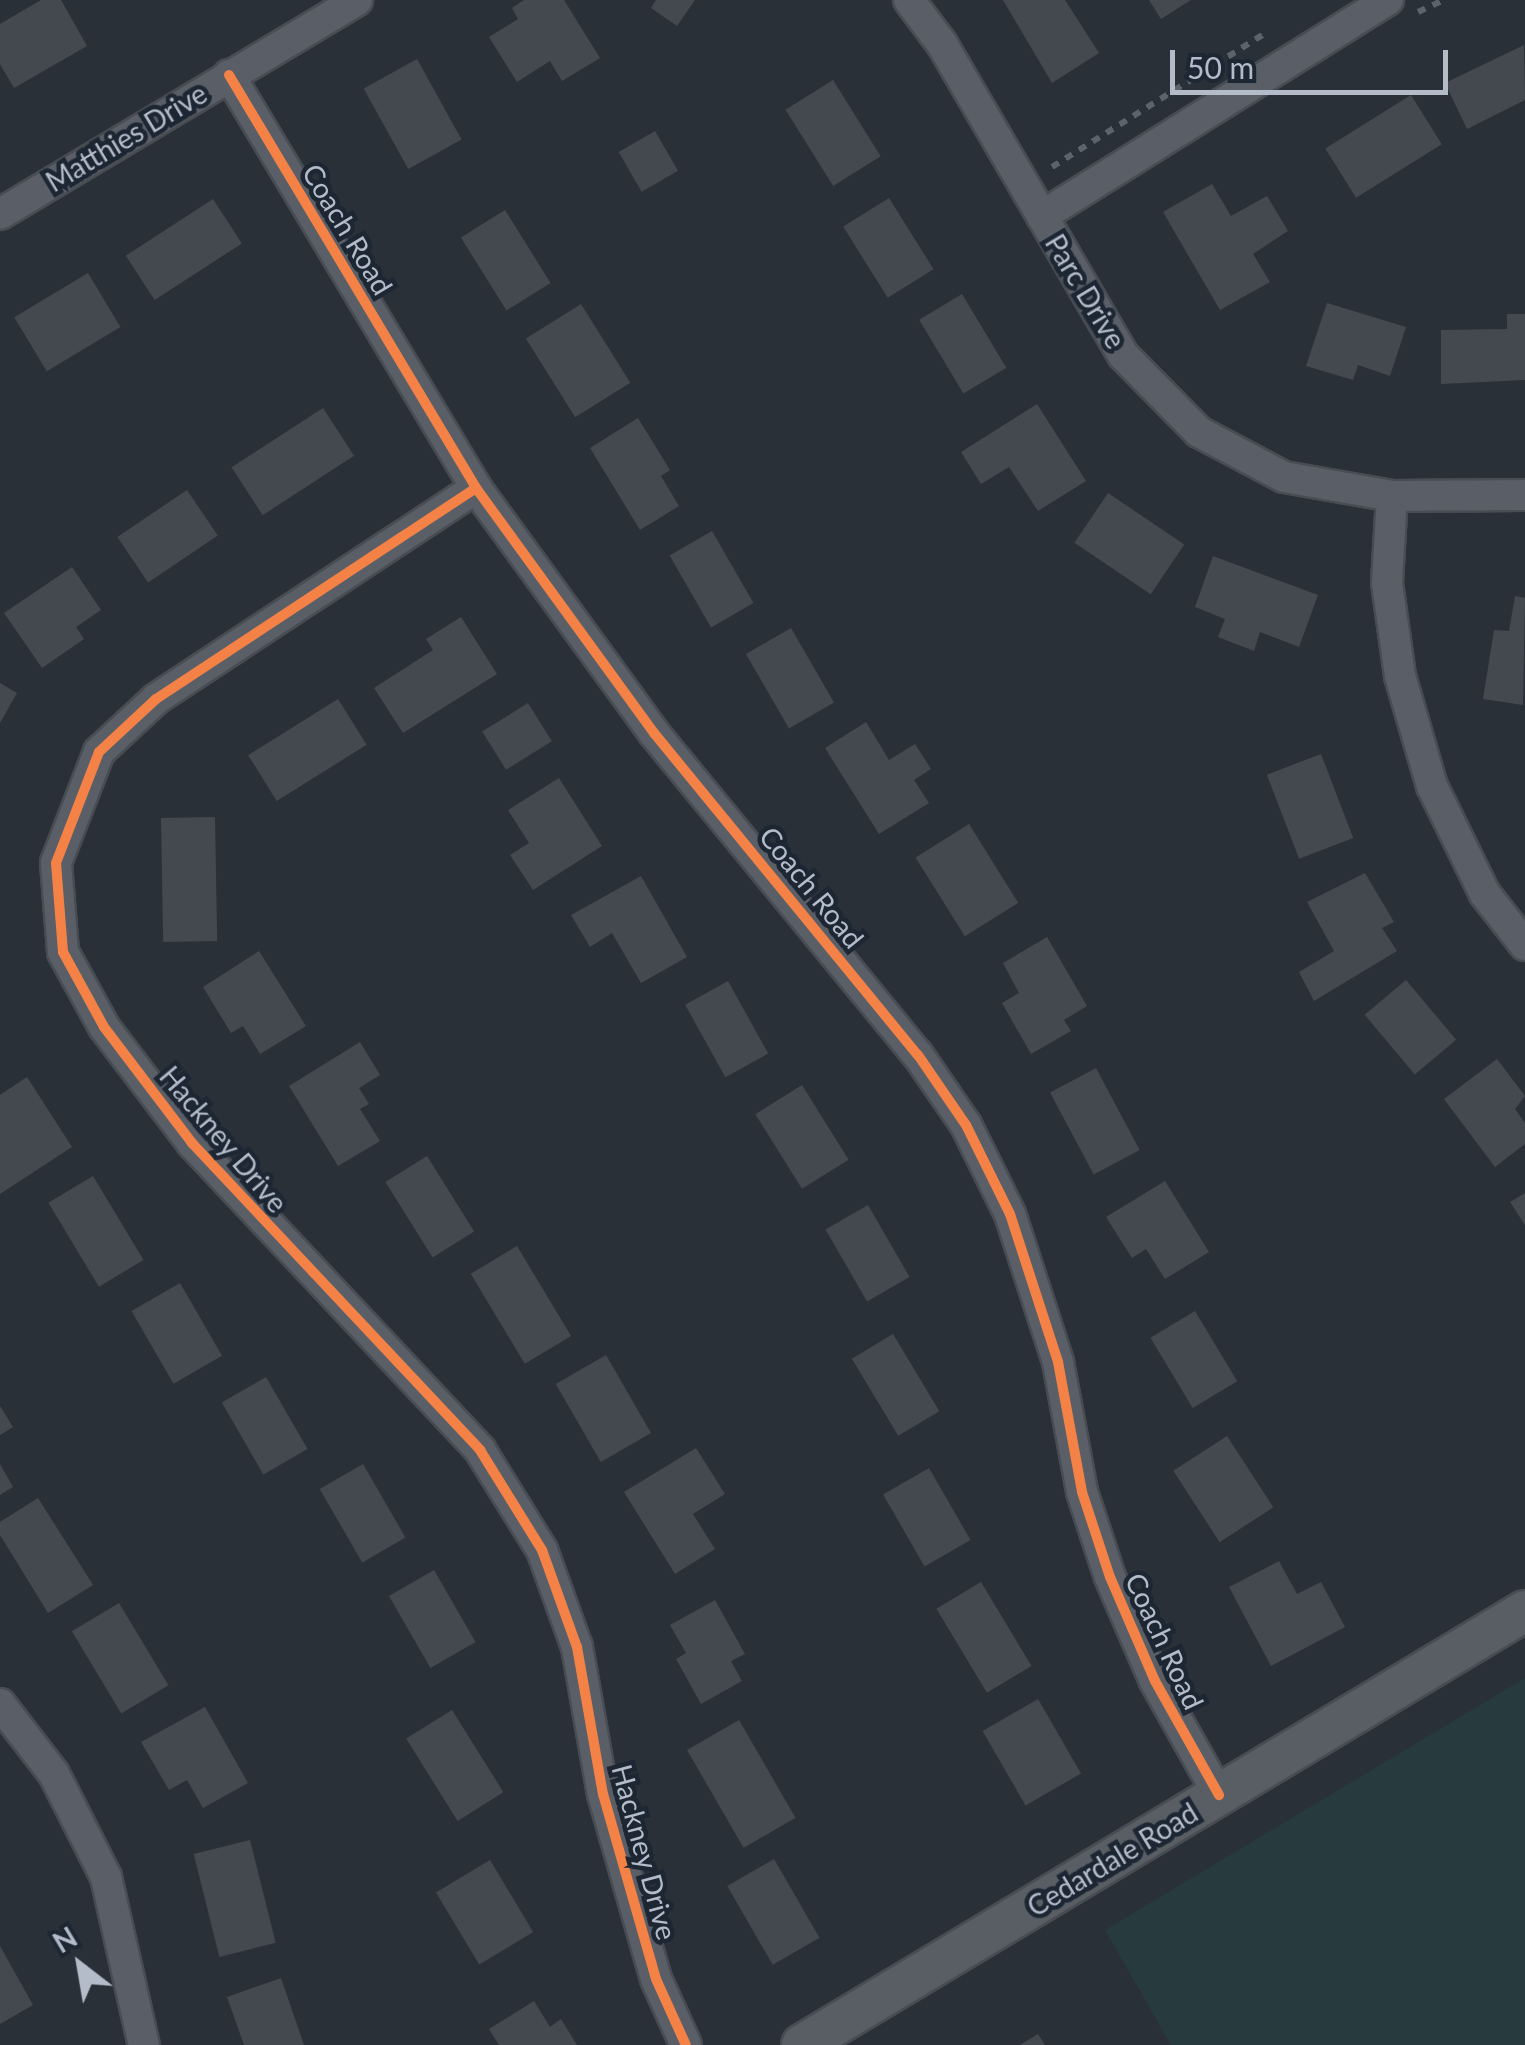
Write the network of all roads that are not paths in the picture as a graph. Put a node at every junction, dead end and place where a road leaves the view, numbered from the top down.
1 (356, 0) edge
2 (909, 0) edge
3 (1388, 0) edge
4 (229, 75) junction
5 (0, 214) edge
6 (1042, 216) junction
7 (476, 488) junction
8 (1525, 495) edge
9 (1392, 496) junction
10 (1525, 945) edge
11 (1525, 1611) edge
12 (0, 1704) edge
13 (1220, 1795) junction
14 (144, 2045) edge
15 (686, 2045) edge
16 (802, 2045) edge

1 - 4 street, Matthies Drive
2 - 6 street, Parc Drive
3 - 6 street
4 - 5 street, Matthies Drive
4 - 7 street, Coach Road
6 - 9 street, Parc Drive
7 - 13 street, Coach Road
7 - 15 street, Hackney Drive
8 - 9 street, Parc Drive
9 - 10 street
11 - 13 street, Cedardale Road
12 - 14 street
13 - 16 street, Cedardale Road

